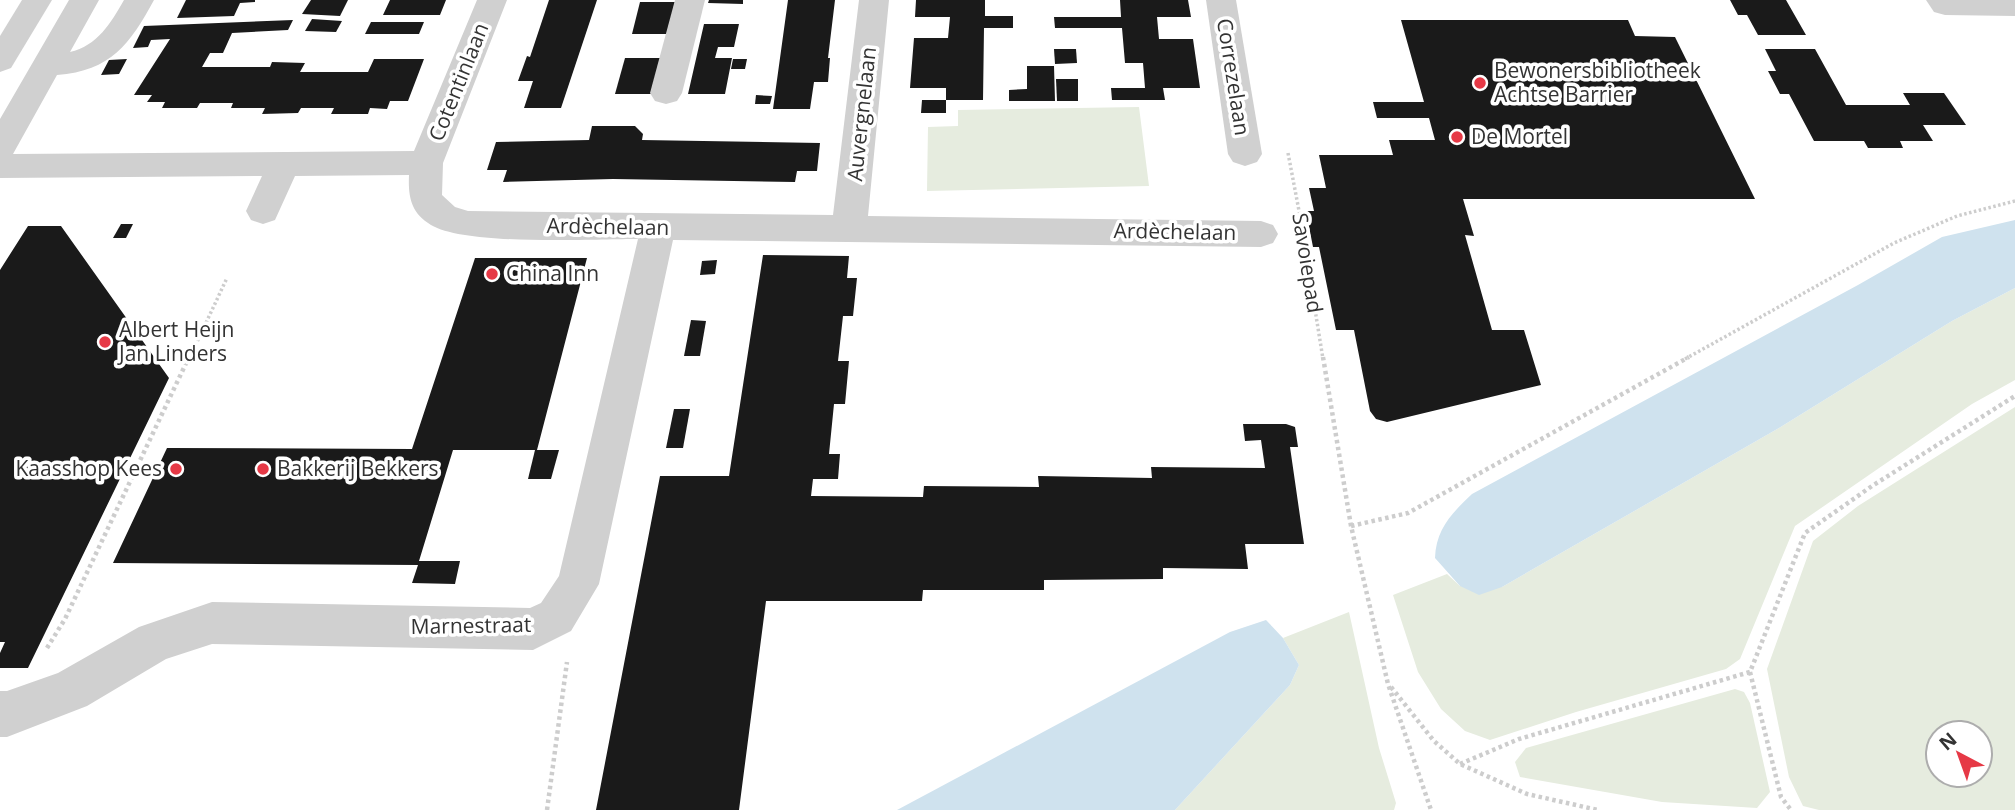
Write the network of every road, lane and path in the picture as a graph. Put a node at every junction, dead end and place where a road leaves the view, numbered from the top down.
1 (37, 0) edge
2 (84, 0) edge
3 (139, 0) edge
4 (492, 0) edge
5 (690, 0) edge
6 (874, 0) edge
7 (1221, 0) edge
8 (1941, 0) edge
9 (2015, 6) edge
10 (0, 61) edge
11 (47, 65) junction
12 (666, 93) dead end
13 (1287, 143) dead end
14 (0, 148) edge
15 (1245, 154) dead end
16 (426, 163) junction
17 (284, 164) junction
18 (0, 166) edge
19 (2015, 201) edge
20 (263, 211) dead end
21 (658, 228) junction
22 (849, 228) junction
23 (1261, 234) dead end
24 (227, 278) dead end
25 (2015, 396) edge
26 (1351, 526) junction
27 (556, 617) junction
28 (1751, 672) junction
29 (1388, 684) junction
30 (4, 714) edge
31 (1460, 764) junction
32 (547, 810) edge
33 (1431, 810) edge
34 (1598, 810) edge
35 (1791, 810) edge

1 - 10 street
2 - 11 street
3 - 11 street
4 - 16 street, Cotentinlaan
5 - 12 street
6 - 22 street, Auvergnelaan
7 - 15 street, Correzelaan
8 - 9 street
11 - 14 street
13 - 26 path, Savoiepad
16 - 17 street
16 - 21 street, Ardèchelaan
17 - 18 street
17 - 20 street
19 - 26 path
21 - 22 street, Ardèchelaan
21 - 27 street, Marnestraat
22 - 23 street, Ardèchelaan
24 - 30 path
25 - 28 path
26 - 29 path, Savoiepad
27 - 30 street, Marnestraat
27 - 32 path
28 - 31 path
28 - 35 path
29 - 31 path
29 - 33 path, Savoiepad
31 - 34 path

